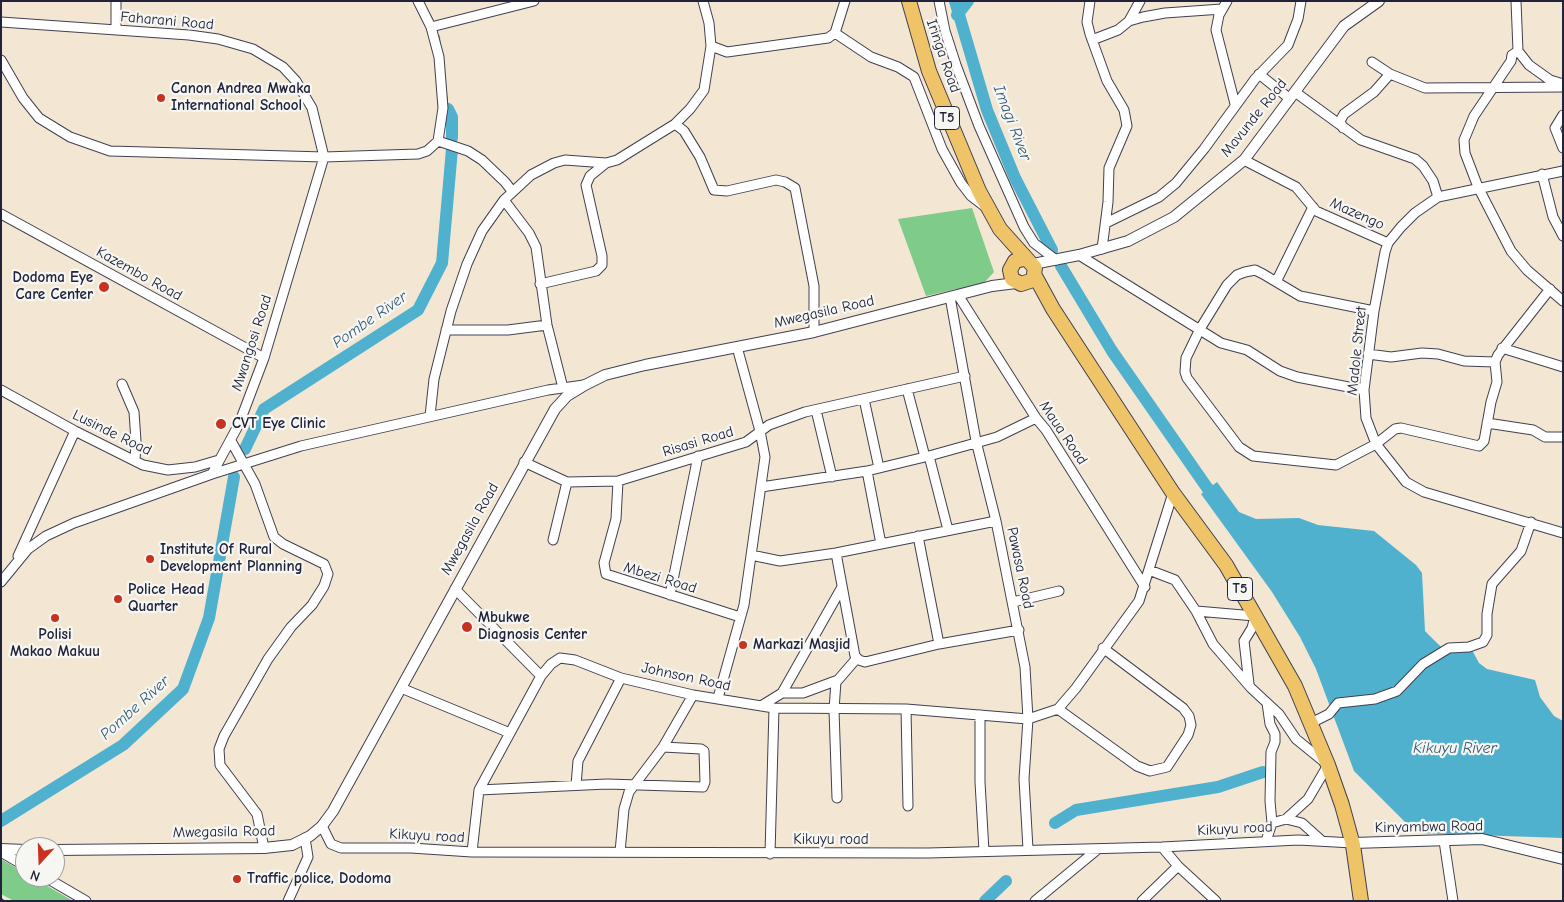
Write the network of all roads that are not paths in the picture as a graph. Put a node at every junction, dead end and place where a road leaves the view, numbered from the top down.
1 (116, 1) edge
2 (418, 1) edge
3 (534, 1) edge
4 (703, 1) edge
5 (845, 1) edge
6 (909, 1) edge
7 (939, 1) edge
8 (1090, 1) edge
9 (1140, 1) edge
10 (1300, 1) edge
11 (1380, 1) edge
12 (1516, 1) edge
13 (1224, 5) edge
14 (1129, 21) junction
15 (1, 22) edge
16 (431, 26) junction
17 (116, 30) junction
18 (835, 34) junction
19 (1092, 40) junction
20 (711, 46) junction
21 (1518, 50) junction
22 (1, 60) edge
23 (1372, 62) dead end
24 (1260, 74) junction
25 (1390, 74) junction
26 (1563, 86) edge
27 (1494, 87) junction
28 (1292, 96) junction
29 (1235, 104) junction
30 (1563, 115) edge
31 (675, 124) junction
32 (1343, 129) junction
33 (438, 141) junction
34 (1563, 148) edge
35 (324, 156) junction
36 (1244, 160) junction
37 (606, 164) junction
38 (1563, 171) edge
39 (1542, 174) junction
40 (1478, 188) junction
41 (512, 192) junction
42 (1438, 197) junction
43 (504, 200) junction
44 (1313, 207) junction
45 (991, 212) junction
46 (1, 214) edge
47 (1106, 223) junction
48 (1000, 230) junction
49 (1563, 236) edge
50 (1388, 243) junction
51 (1102, 249) junction
52 (1079, 255) junction
53 (1056, 260) junction
54 (1010, 267) junction
55 (1032, 268) junction
56 (1277, 280) junction
57 (540, 284) junction
58 (1018, 284) junction
59 (992, 286) junction
60 (1550, 290) junction
61 (954, 296) junction
62 (1563, 301) edge
63 (1052, 310) junction
64 (1374, 311) junction
65 (547, 325) junction
66 (1200, 329) junction
67 (446, 330) junction
68 (814, 332) junction
69 (738, 346) junction
70 (1502, 348) junction
71 (1368, 354) junction
72 (264, 358) junction
73 (1495, 362) junction
74 (1563, 368) edge
75 (965, 376) junction
76 (122, 384) dead end
77 (585, 385) junction
78 (563, 388) junction
79 (907, 389) junction
80 (1, 390) edge
81 (1364, 390) junction
82 (864, 399) junction
83 (816, 410) junction
84 (430, 416) junction
85 (1036, 418) junction
86 (1487, 423) junction
87 (75, 431) junction
88 (760, 431) junction
89 (1563, 437) edge
90 (231, 441) junction
91 (976, 441) junction
92 (1376, 444) junction
93 (698, 456) junction
94 (927, 456) junction
95 (219, 460) junction
96 (135, 461) junction
97 (524, 462) junction
98 (245, 463) junction
99 (879, 468) junction
100 (866, 471) junction
101 (212, 474) junction
102 (832, 477) junction
103 (618, 481) junction
104 (567, 482) junction
105 (761, 487) junction
106 (1173, 493) junction
107 (996, 521) junction
108 (1531, 522) junction
109 (948, 530) junction
110 (1563, 533) edge
111 (918, 536) junction
112 (553, 540) dead end
113 (881, 544) junction
114 (836, 553) junction
115 (751, 555) junction
116 (14, 564) junction
117 (1149, 570) junction
118 (1, 582) edge
119 (842, 587) junction
120 (1144, 587) junction
121 (455, 589) junction
122 (1059, 591) dead end
123 (670, 595) junction
124 (1013, 602) junction
125 (1196, 610) junction
126 (1256, 616) junction
127 (740, 618) junction
128 (1018, 630) junction
129 (940, 644) junction
130 (1103, 648) junction
131 (857, 658) junction
132 (541, 676) junction
133 (621, 678) junction
134 (836, 681) junction
135 (401, 688) junction
136 (1251, 688) junction
137 (782, 693) junction
138 (693, 695) junction
139 (718, 698) junction
140 (1267, 703) junction
141 (761, 706) junction
142 (774, 708) junction
143 (1058, 709) junction
144 (834, 710) junction
145 (906, 710) junction
146 (980, 715) junction
147 (1028, 719) junction
148 (1311, 723) junction
149 (510, 733) junction
150 (663, 747) junction
151 (1328, 765) junction
152 (637, 784) junction
153 (576, 785) junction
154 (479, 790) junction
155 (838, 798) dead end
156 (908, 806) dead end
157 (1286, 819) junction
158 (1272, 823) junction
159 (322, 826) junction
160 (305, 838) junction
161 (1321, 840) junction
162 (1266, 841) junction
163 (1444, 841) junction
164 (1353, 843) junction
165 (1162, 847) junction
166 (264, 848) junction
167 (1028, 849) junction
168 (1098, 849) junction
169 (15, 850) edge
170 (65, 850) edge
171 (1, 851) edge
172 (472, 852) junction
173 (620, 852) junction
174 (984, 852) junction
175 (770, 854) junction
176 (1563, 859) edge
177 (15, 860) edge
178 (1178, 866) junction
179 (62, 887) edge
180 (86, 901) edge
181 (288, 901) edge
182 (1035, 901) edge
183 (1142, 901) edge
184 (1216, 901) edge
185 (1360, 901) edge
186 (1453, 901) edge

1 - 17 street
2 - 16 street
3 - 16 street
4 - 20 street
5 - 18 street
6 - 45 highway, Iringa Road / T5
7 - 53 street
8 - 19 street
9 - 14 street
10 - 24 street
11 - 28 street, Mavunde Road
12 - 21 street
13 - 14 street
13 - 29 street
14 - 19 street
15 - 17 street, Faharani Road
16 - 33 street
17 - 35 street, Faharani Road
18 - 20 street
18 - 45 street
19 - 47 street
20 - 31 street
21 - 26 street
21 - 27 street
22 - 35 street
23 - 25 street
24 - 28 street
24 - 29 street
25 - 27 street
25 - 32 street
26 - 27 street
27 - 40 street
28 - 32 street
28 - 36 street, Mavunde Road
29 - 47 street
30 - 34 street
31 - 37 street
31 - 68 street
32 - 42 street
33 - 35 street
33 - 41 street
35 - 72 street, Mwangosi Road
36 - 44 street, Mazengo
36 - 51 street, Mavunde Road
37 - 41 street
37 - 57 street
38 - 39 street, Madole Street
39 - 40 street, Madole Street
39 - 49 street
40 - 42 street, Madole Street
40 - 60 street
41 - 43 street
42 - 50 street, Madole Street
43 - 57 street
43 - 67 street
44 - 50 street, Mazengo
44 - 56 street
45 - 48 highway, Iringa Road / T5
46 - 72 street, Kazembo Road
47 - 51 street
48 - 54 highway, T5
48 - 55 highway, T5
50 - 64 street, Madole Street
51 - 52 street, Mavunde Road
52 - 53 street, Mavunde Road
52 - 66 street
53 - 55 street, Mavunde Road
54 - 55 highway
54 - 58 highway, T5
54 - 59 street
55 - 58 highway
55 - 63 highway, T5
56 - 64 street
56 - 66 street
57 - 65 street
58 - 59 street, Mwegasila Road
58 - 63 highway, T5
59 - 61 street, Mwegasila Road
60 - 62 street
60 - 70 street
61 - 68 street, Mwegasila Road
61 - 75 street, Pawasa Road
61 - 85 street, Maua Road
63 - 106 highway, T5
64 - 71 street, Madole Street
65 - 67 street
65 - 78 street
66 - 81 street
66 - 92 street
67 - 84 street
68 - 69 street, Mwegasila Road
69 - 77 street, Mwegasila Road
69 - 88 street
70 - 73 street
70 - 74 street
71 - 73 street
71 - 81 street, Madole Street
72 - 90 street, Mwangosi Road
73 - 86 street
75 - 79 street, Risasi Road
75 - 91 street, Pawasa Road
76 - 96 street
77 - 78 street
77 - 97 street, Mwegasila Road
78 - 84 street
79 - 82 street, Risasi Road
79 - 94 street
80 - 87 street, Lusinde Road
81 - 92 street, Madole Street
82 - 83 street, Risasi Road
82 - 99 street
83 - 88 street, Risasi Road
83 - 102 street
84 - 98 street
85 - 91 street
85 - 120 street, Maua Road
86 - 89 street
86 - 92 street
87 - 96 street, Lusinde Road
87 - 116 street
88 - 93 street, Risasi Road
88 - 105 street
90 - 95 street, Mwangosi Road
90 - 98 street
91 - 94 street
91 - 107 street, Pawasa Road
92 - 108 street, Madole Street
93 - 103 street, Risasi Road
93 - 123 street
94 - 99 street
94 - 109 street
95 - 96 street, Lusinde Road
95 - 101 street, Mwangosi Road
97 - 104 street, Risasi Road
97 - 121 street, Mwegasila Road
98 - 101 street
98 - 166 street
99 - 100 street
100 - 102 street
100 - 113 street
101 - 116 street
102 - 105 street
103 - 104 street, Risasi Road
103 - 123 street, Mbezi Road
104 - 112 street
105 - 115 street
106 - 117 street
106 - 126 highway, T5
107 - 109 street
107 - 124 street, Pawasa Road
108 - 110 street, Madole Street
108 - 148 street
109 - 111 street
111 - 113 street
111 - 129 street
113 - 114 street
114 - 115 street
114 - 119 street
115 - 127 street
116 - 118 street
117 - 120 street
117 - 125 street
119 - 131 street
119 - 137 street
120 - 130 street
121 - 132 street
121 - 135 street, Mwegasila Road
122 - 124 street
123 - 127 street, Mbezi Road
124 - 128 street, Pawasa Road
125 - 126 street
125 - 136 street
126 - 136 street
126 - 148 highway, T5
127 - 139 street
128 - 129 street
128 - 147 street, Pawasa Road
129 - 131 street
130 - 143 street
130 - 143 street
131 - 134 street
132 - 133 street, Johnson Road
132 - 149 street, Johnson Road
133 - 138 street, Johnson Road
133 - 153 street
134 - 137 street
134 - 144 street
135 - 149 street
135 - 159 street, Mwegasila Road
136 - 140 street
137 - 141 street
138 - 139 street, Johnson Road
138 - 150 street
139 - 141 street, Johnson Road
140 - 151 street
140 - 158 street
141 - 142 street, Johnson Road
142 - 144 street, Johnson Road
142 - 175 street
143 - 147 street
144 - 145 street, Johnson Road
144 - 155 street
145 - 146 street, Johnson Road
145 - 156 street
146 - 147 street, Johnson Road
146 - 174 street
147 - 167 street, Pawasa Road
148 - 151 highway, T5
149 - 154 street, Johnson Road
150 - 152 street
150 - 152 street
151 - 157 street
151 - 164 highway, T5
152 - 153 street
152 - 173 street
153 - 154 street
154 - 172 street, Johnson Road
157 - 158 street
157 - 161 street
158 - 162 street
159 - 160 street, Mwegasila Road
159 - 172 street, Kikuyu road
160 - 166 street, Mwegasila Road
160 - 181 street
161 - 162 street, Kikuyu road
161 - 164 street, Kikuyu road
162 - 165 street, Kikuyu road
163 - 164 street, Kinyambwa Road
163 - 176 street, Kinyambwa Road
163 - 186 street
164 - 185 highway, T5
165 - 168 street, Kikuyu road
165 - 178 street
166 - 170 street, Mwegasila Road
167 - 168 street, Kikuyu road
167 - 174 street, Kikuyu road
168 - 182 street
169 - 171 street
171 - 177 street
172 - 173 street, Kikuyu road
173 - 175 street, Kikuyu road
174 - 175 street, Kikuyu road
178 - 183 street
178 - 184 street
179 - 180 street

